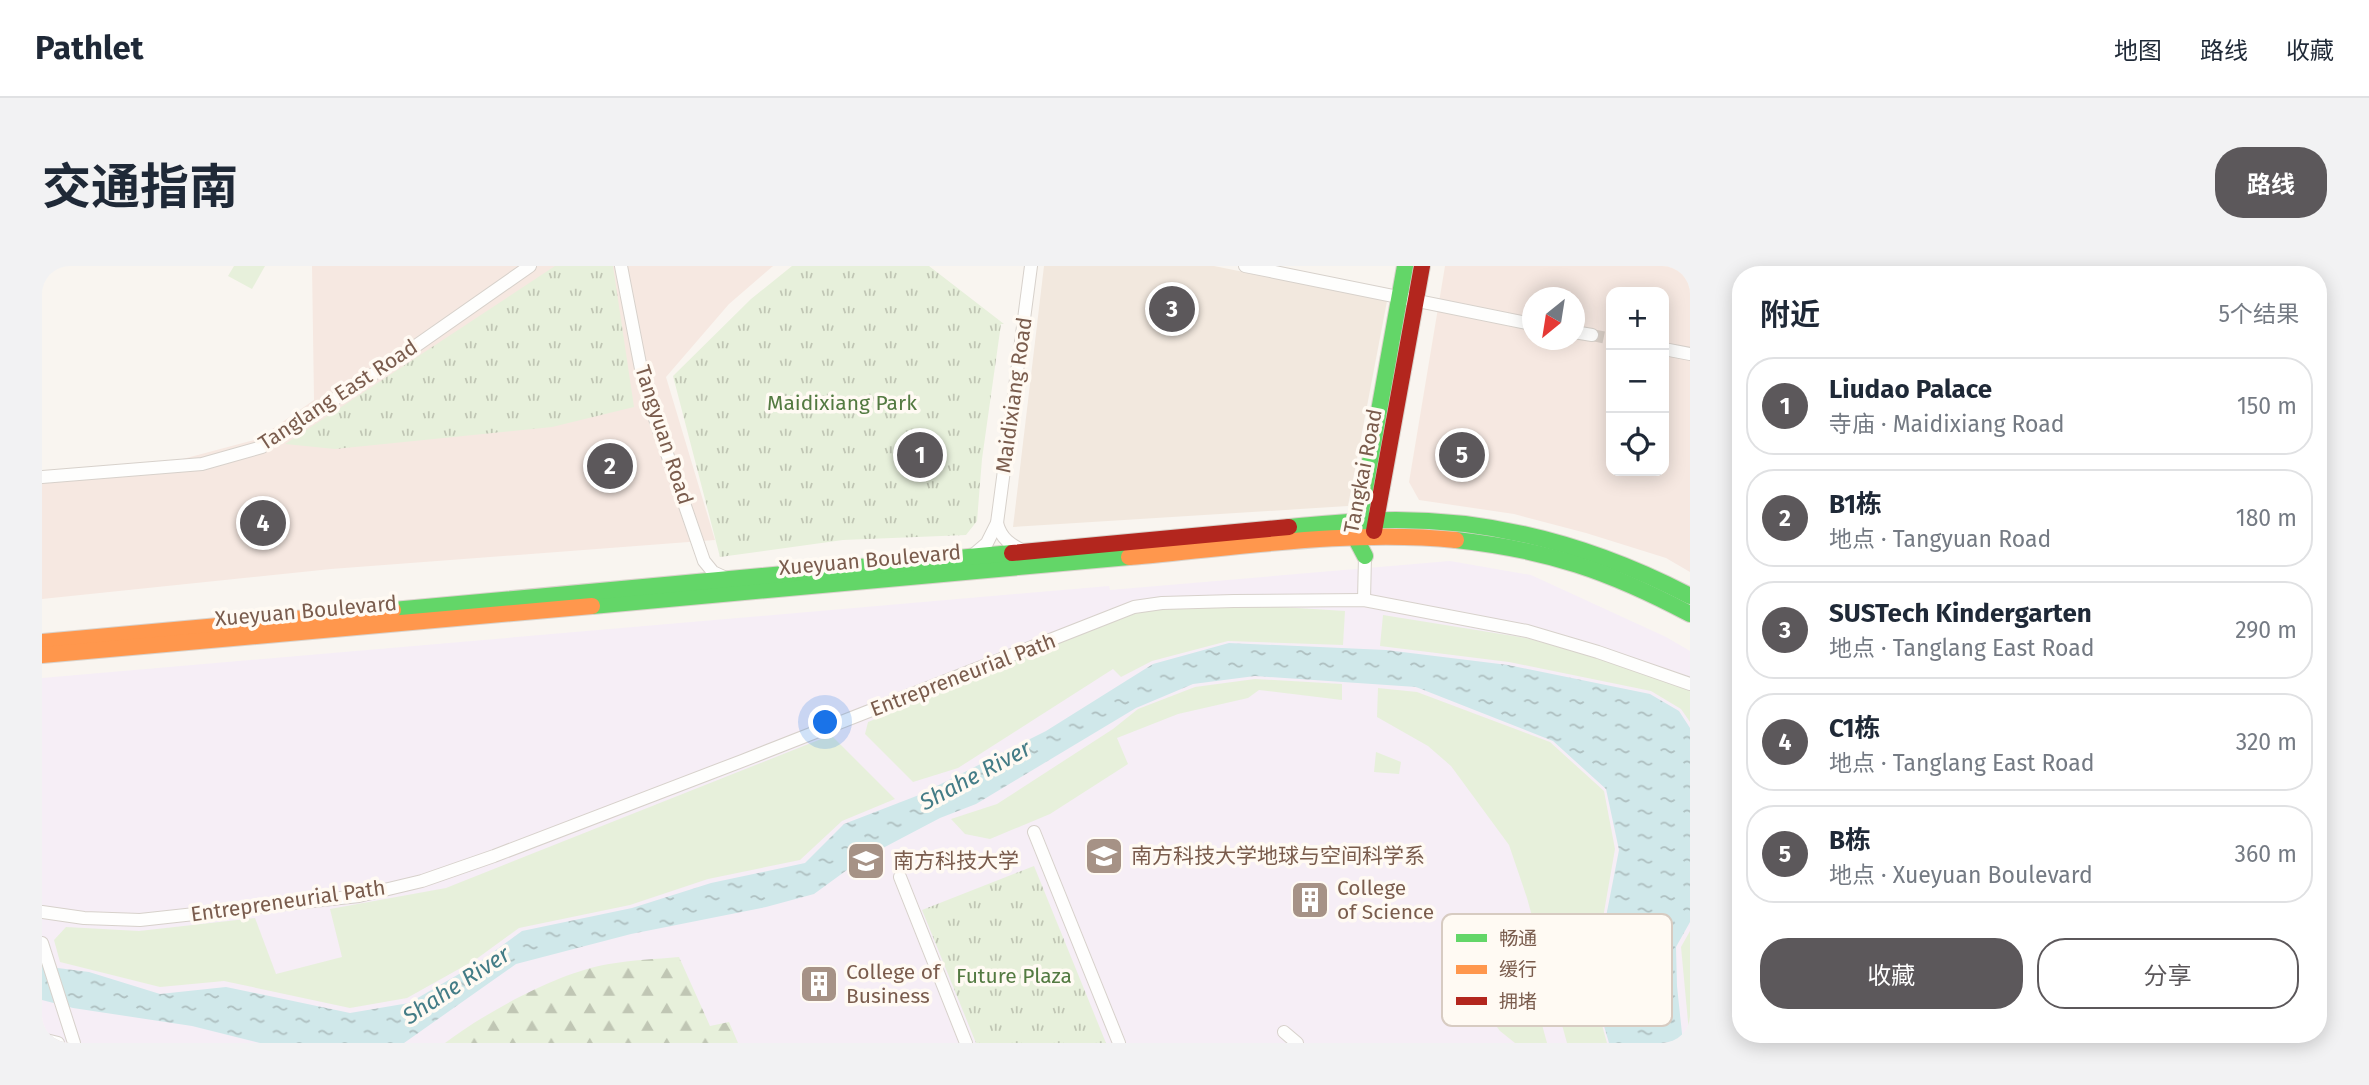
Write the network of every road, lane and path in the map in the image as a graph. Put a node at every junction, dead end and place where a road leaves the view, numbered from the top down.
1 (530, 266) edge
2 (621, 266) edge
3 (1031, 266) edge
4 (1245, 266) edge
5 (1405, 266) edge
6 (1422, 266) edge
7 (1408, 299) junction
8 (1522, 322) edge
9 (1585, 334) edge
10 (1592, 335) tunnel mouth
11 (1669, 350) edge
12 (1690, 354) edge
13 (42, 477) edge
14 (1383, 482) junction
15 (1422, 520) junction
16 (1376, 521) junction
17 (1359, 522) junction
18 (997, 523) junction
19 (1373, 538) junction
20 (1356, 539) junction
21 (1025, 552) junction
22 (1365, 556) junction
23 (970, 557) junction
24 (704, 561) junction
25 (728, 579) junction
26 (692, 583) junction
27 (1682, 587) edge
28 (1690, 596) edge
29 (1364, 600) junction
30 (1690, 614) edge
31 (42, 642) edge
32 (42, 655) edge
33 (1690, 684) edge
34 (1034, 832) dead end
35 (900, 877) dead end
36 (42, 912) edge
37 (43, 946) edge
38 (1284, 1032) dead end
39 (42, 1039) edge
40 (58, 1043) edge
41 (74, 1043) edge
42 (966, 1043) edge
43 (1119, 1043) edge
44 (1297, 1043) edge

1 - 13 street, Tanglang East Road
2 - 24 street, Tangyuan Road
3 - 18 street, Maidixiang Road
4 - 7 street
5 - 7 main road, Tangkai Road
6 - 7 main road, Tangkai Road
7 - 8 street
7 - 14 main road, Tangkai Road
7 - 17 main road, Tangkai Road
9 - 10 street
11 - 12 street
14 - 15 main road
14 - 16 main road, Tangkai Road
15 - 16 main road, Xueyuan Boulevard
15 - 27 main road, Xueyuan Boulevard
16 - 17 main road, Xueyuan Boulevard
16 - 19 main road, Tangkai Road
17 - 20 main road, Tangkai Road
17 - 21 main road, Xueyuan Boulevard
18 - 21 street
18 - 23 street, Maidixiang Road
19 - 20 main road, Xueyuan Boulevard
19 - 22 main road, Tangkai Road
19 - 30 main road, Xueyuan Boulevard
20 - 22 main road, Tangkai Road
20 - 32 main road, Xueyuan Boulevard
21 - 23 main road, Xueyuan Boulevard
22 - 29 street
23 - 25 main road, Xueyuan Boulevard
24 - 25 street
24 - 26 street
25 - 26 main road, Xueyuan Boulevard
26 - 31 main road, Xueyuan Boulevard
27 - 28 main road, Xueyuan Boulevard
29 - 33 street, Entrepreneurial Path
29 - 36 street, Entrepreneurial Path
34 - 43 street
35 - 42 street
37 - 41 street
38 - 44 street
39 - 40 street

